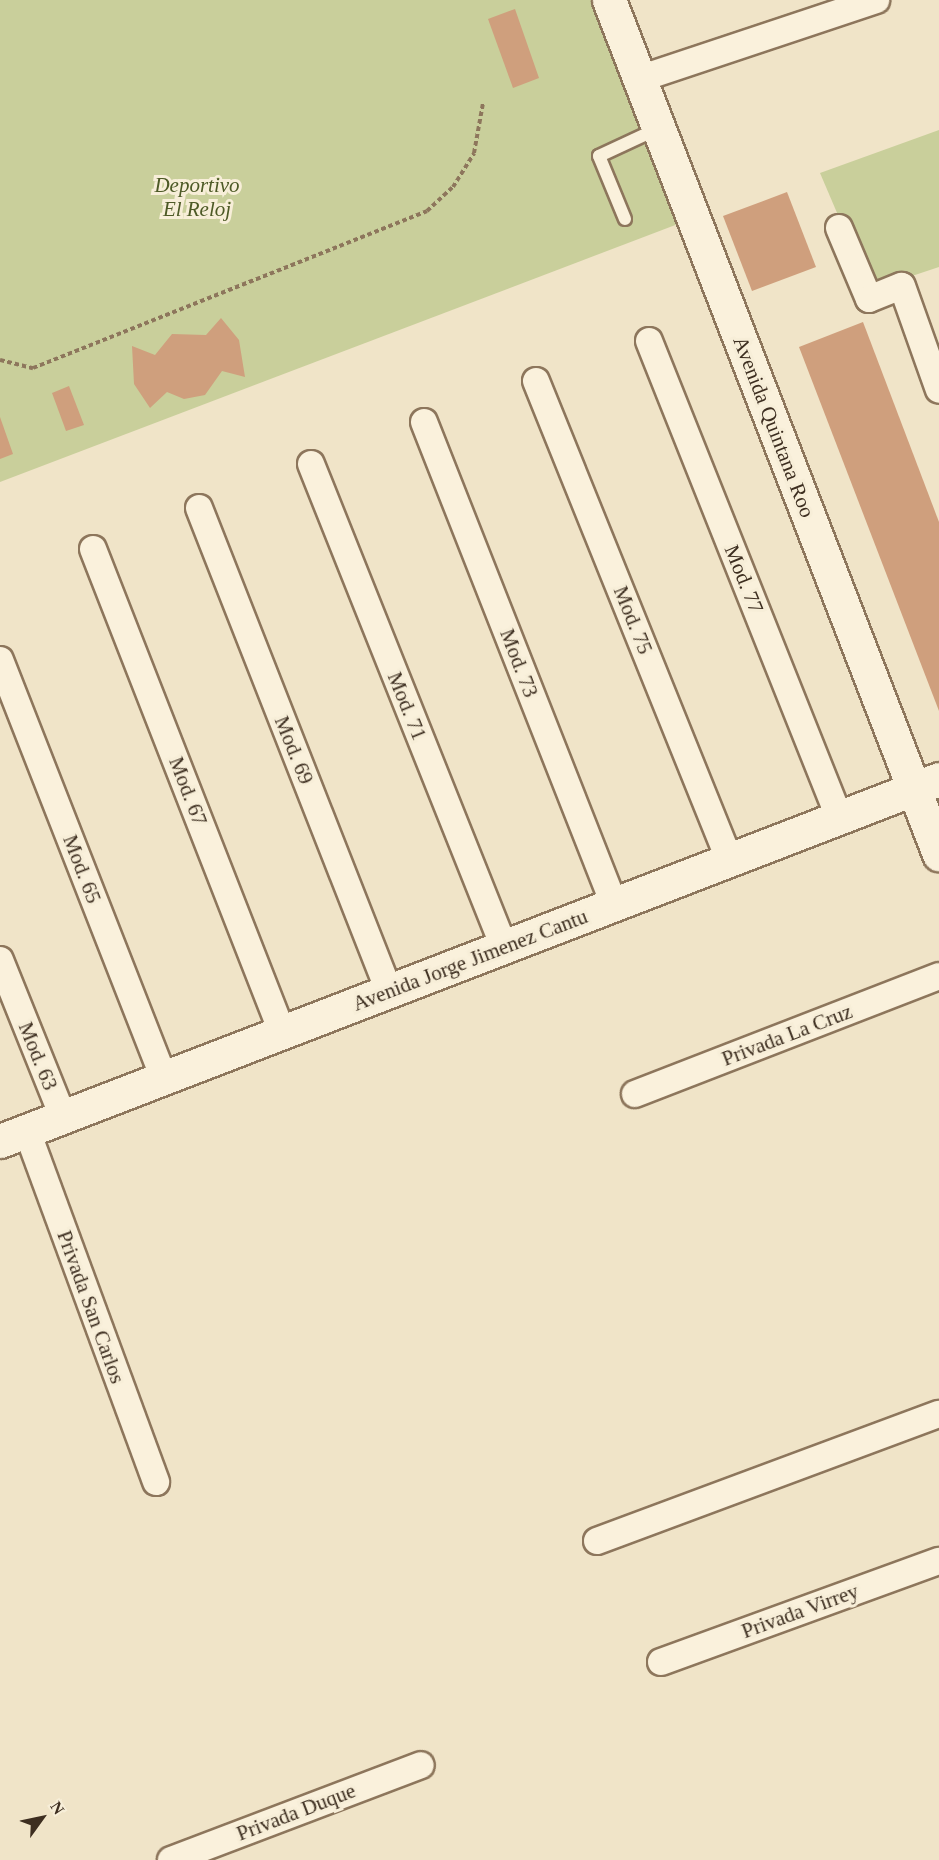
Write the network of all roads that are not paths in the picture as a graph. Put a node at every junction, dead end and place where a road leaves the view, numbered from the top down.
1 (609, 0) edge
2 (876, 0) edge
3 (639, 79) junction
4 (658, 129) junction
5 (625, 219) dead end
6 (839, 228) dead end
7 (649, 341) dead end
8 (536, 381) dead end
9 (939, 390) edge
10 (424, 422) dead end
11 (310, 464) dead end
12 (199, 508) dead end
13 (93, 549) dead end
14 (0, 660) edge
15 (926, 783) edge
16 (839, 817) junction
17 (939, 854) edge
18 (729, 859) junction
19 (614, 904) junction
20 (504, 947) junction
21 (0, 960) edge
22 (939, 976) edge
23 (389, 991) junction
24 (282, 1032) junction
25 (164, 1078) junction
26 (635, 1094) dead end
27 (63, 1117) junction
28 (13, 1136) edge
29 (939, 1414) edge
30 (156, 1482) dead end
31 (597, 1541) dead end
32 (939, 1561) edge
33 (661, 1662) dead end
34 (421, 1765) dead end
35 (171, 1860) edge

1 - 3 main road, Avenida Quintana Roo
2 - 3 street
3 - 4 main road, Avenida Quintana Roo
4 - 5 lane
4 - 15 main road, Avenida Quintana Roo
6 - 9 street
7 - 16 street, Mod. 77
8 - 18 street, Mod. 75
10 - 19 street, Mod. 73
11 - 20 street, Mod. 71
12 - 23 street, Mod. 69
13 - 24 street, Mod. 67
14 - 25 street, Mod. 65
15 - 16 main road, Avenida Jorge Jimenez Cantu
15 - 17 main road, Avenida Quintana Roo
16 - 18 main road, Avenida Jorge Jimenez Cantu
18 - 19 main road, Avenida Jorge Jimenez Cantu
19 - 20 main road, Avenida Jorge Jimenez Cantu
20 - 23 main road, Avenida Jorge Jimenez Cantu
21 - 27 street, Mod. 63
22 - 26 street, Privada La Cruz
23 - 24 main road, Avenida Jorge Jimenez Cantu
24 - 25 main road, Avenida Jorge Jimenez Cantu
25 - 27 main road, Avenida Jorge Jimenez Cantu
27 - 28 main road, Avenida Jorge Jimenez Cantu
28 - 30 street, Privada San Carlos
29 - 31 street
32 - 33 street, Privada Virrey
34 - 35 street, Privada Duque

